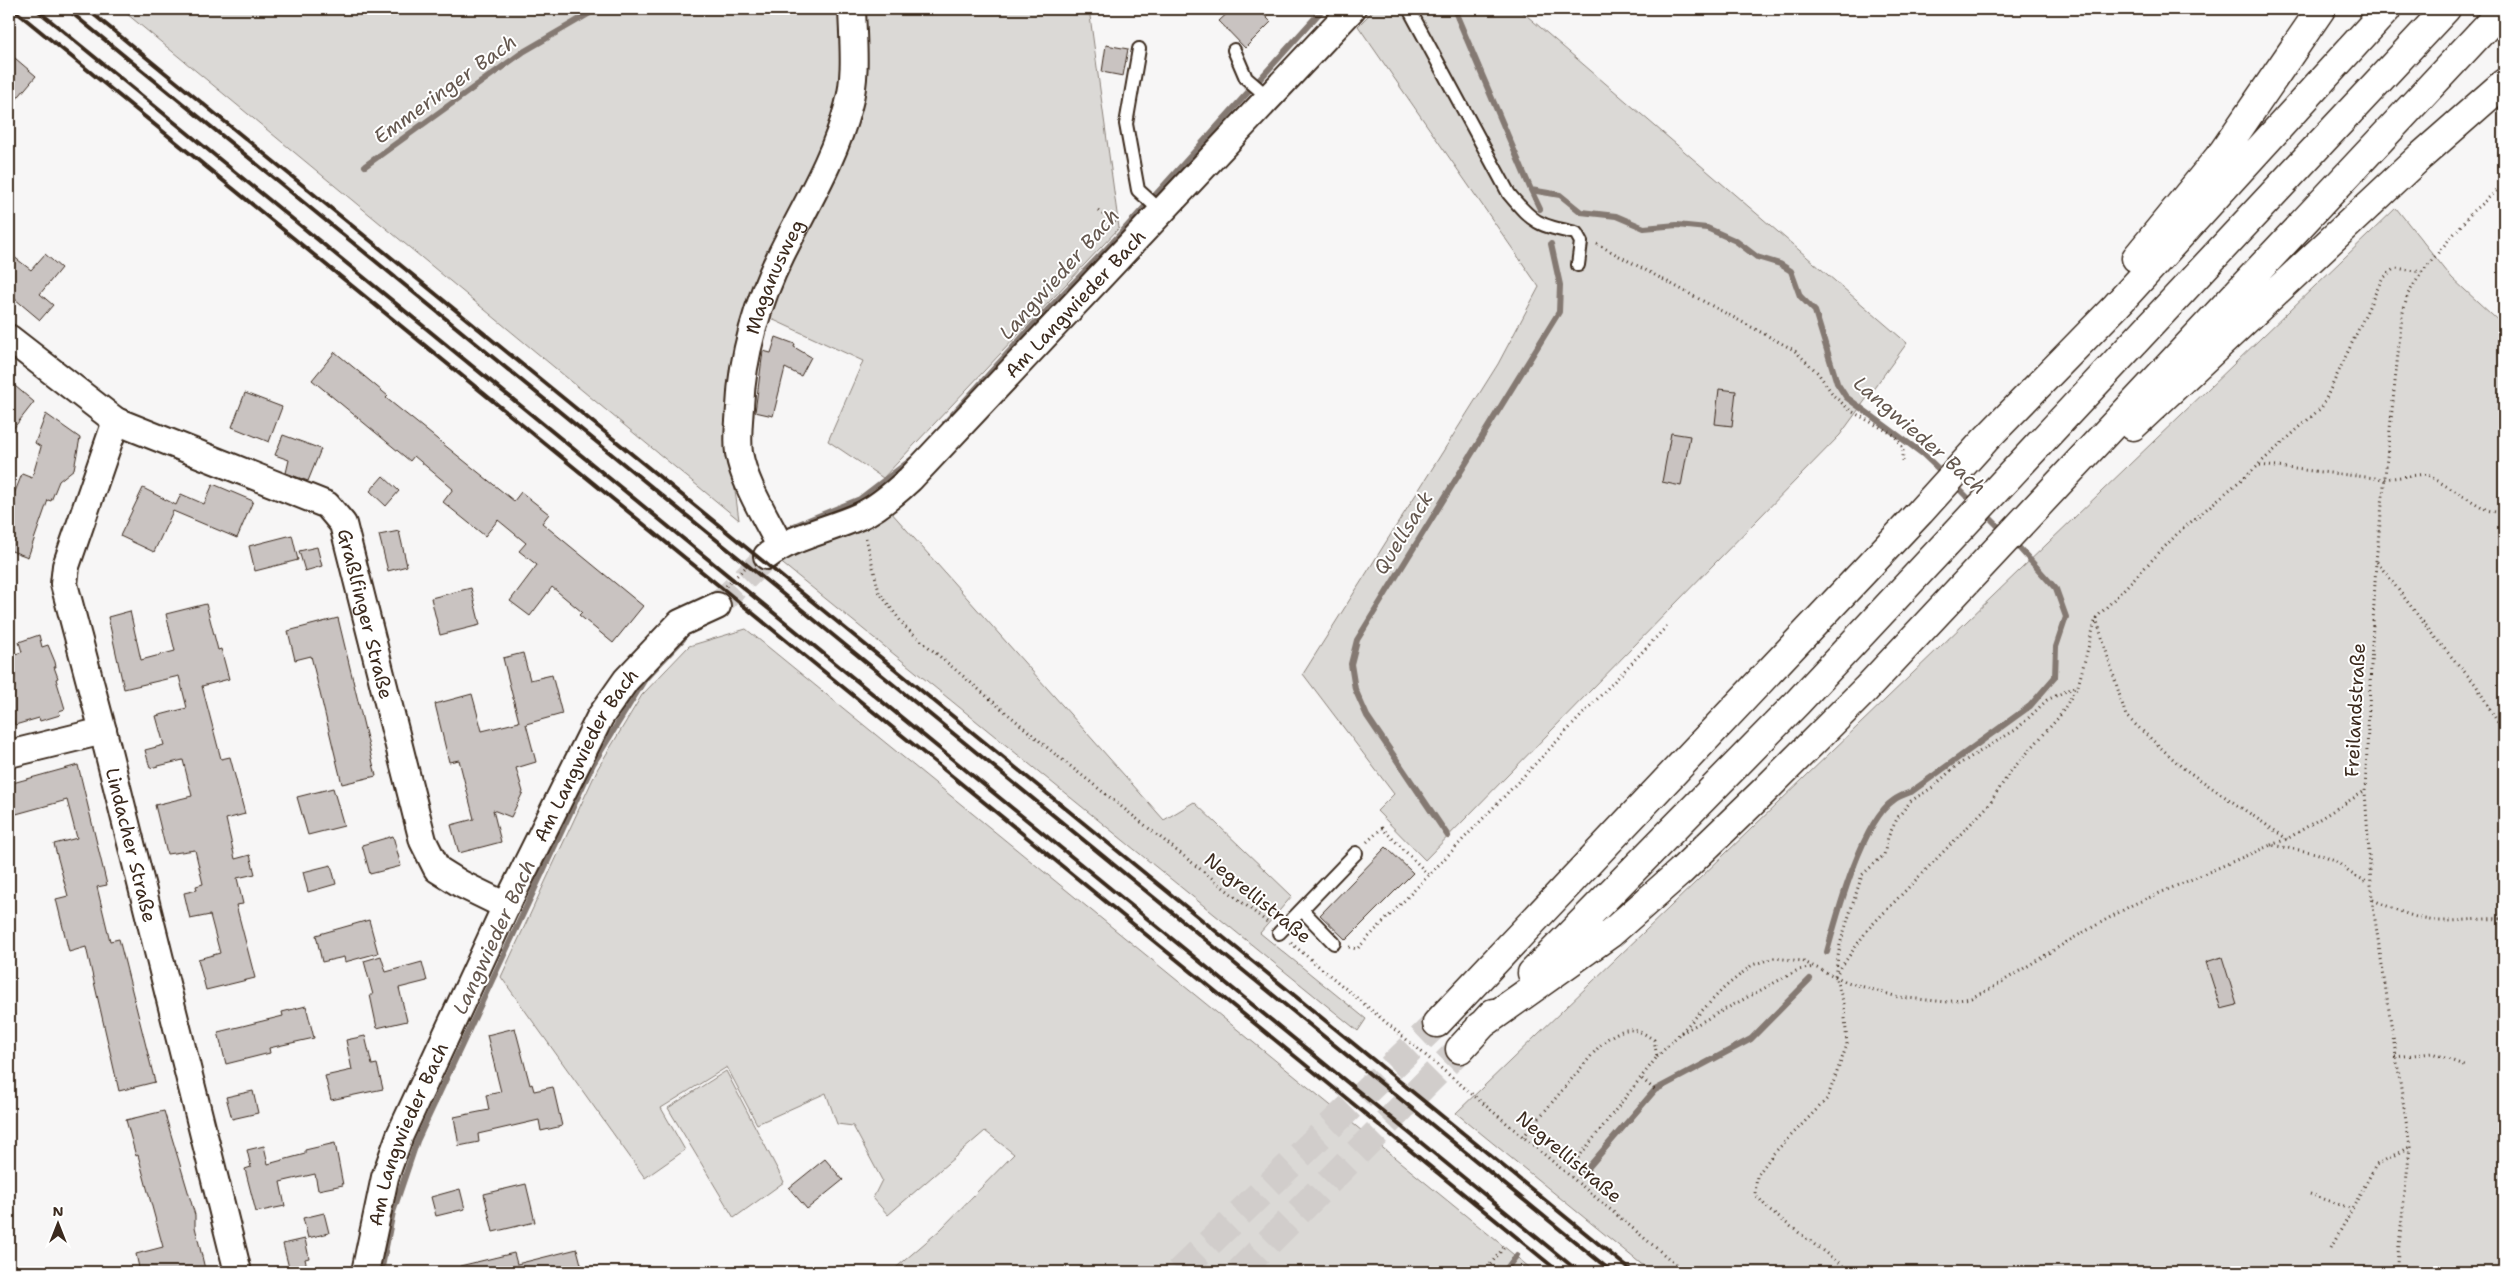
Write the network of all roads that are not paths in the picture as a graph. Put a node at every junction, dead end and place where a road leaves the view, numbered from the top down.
1 (852, 9) edge
2 (1352, 9) edge
3 (1409, 9) edge
4 (2321, 9) edge
5 (2387, 9) edge
6 (2446, 9) edge
7 (2503, 9) edge
8 (1139, 49) dead end
9 (1234, 50) dead end
10 (2504, 83) edge
11 (1260, 90) junction
12 (1158, 208) junction
13 (1578, 265) dead end
14 (2116, 306) junction
15 (9, 338) edge
16 (116, 421) junction
17 (2054, 487) junction
18 (765, 555) joint
19 (720, 598) tunnel mouth
20 (103, 731) junction
21 (9, 754) edge
22 (1356, 853) road end
23 (506, 906) junction
24 (1302, 910) junction
25 (1279, 933) road end
26 (1334, 943) road end
27 (1437, 1023) tunnel mouth
28 (1480, 1026) junction
29 (1460, 1049) tunnel mouth
30 (238, 1272) edge
31 (365, 1272) edge

1 - 18 street, Maganusweg
2 - 11 street, Am Langwieder Bach
3 - 13 lane
4 - 14 highway
5 - 14 highway
6 - 28 highway
7 - 17 highway
8 - 12 lane
9 - 11 lane
10 - 17 highway
11 - 12 street, Am Langwieder Bach
12 - 18 street, Am Langwieder Bach
14 - 27 highway
15 - 16 street, Graßlfinger Straße
16 - 20 street, Lindacher Straße
16 - 23 street, Graßlfinger Straße
17 - 28 highway
19 - 23 street, Am Langwieder Bach
20 - 21 street
20 - 30 street, Lindacher Straße
22 - 24 lane
23 - 31 street, Am Langwieder Bach
24 - 25 lane
24 - 26 lane
28 - 29 highway

